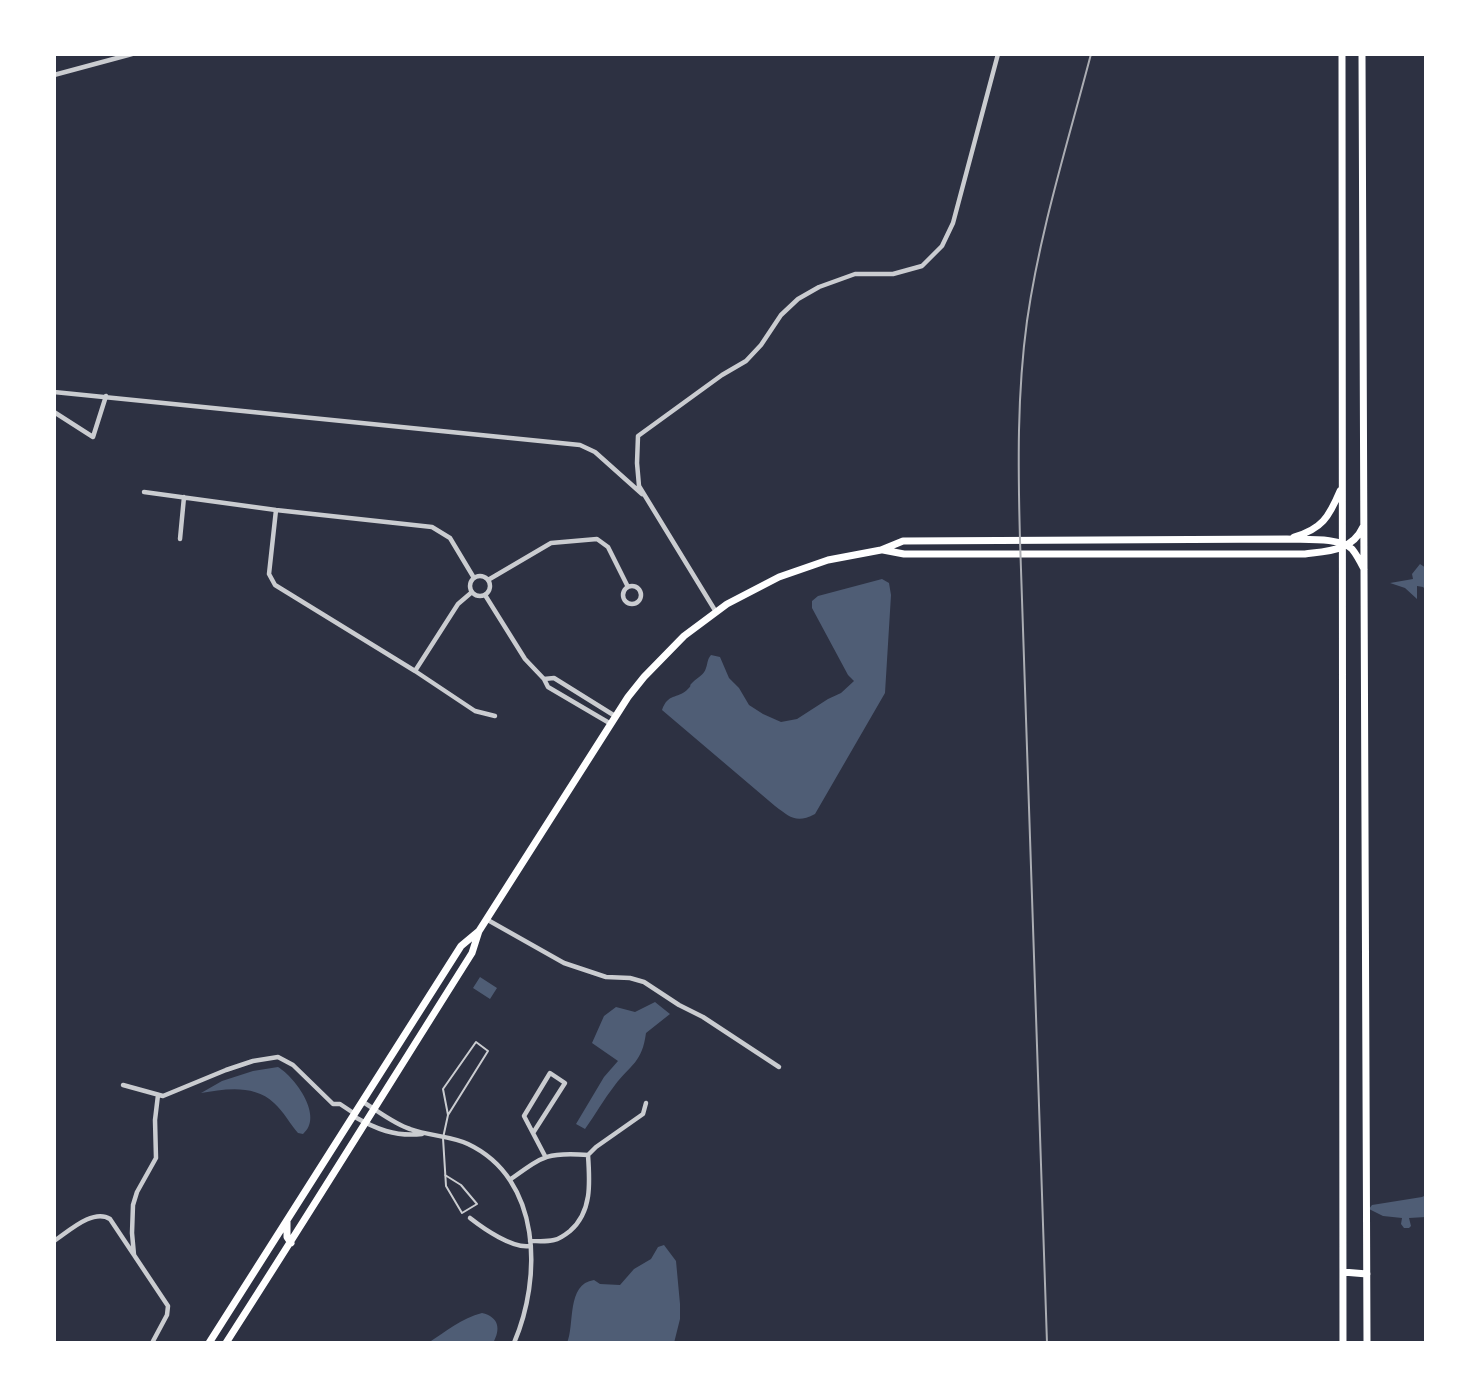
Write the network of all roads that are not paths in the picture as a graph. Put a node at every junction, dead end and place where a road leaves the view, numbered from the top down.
1 (132, 54) edge
2 (998, 54) edge
3 (1342, 54) edge
4 (1362, 54) edge
5 (54, 75) edge
6 (54, 392) edge
7 (106, 396) junction
8 (54, 412) edge
9 (1342, 485) junction
10 (144, 492) dead end
11 (184, 497) junction
12 (646, 498) junction
13 (276, 510) junction
14 (1364, 523) junction
15 (180, 539) dead end
16 (1287, 539) junction
17 (1344, 545) junction
18 (881, 550) junction
19 (1364, 569) junction
20 (474, 578) junction
21 (488, 580) junction
22 (628, 587) junction
23 (472, 592) junction
24 (485, 595) junction
25 (716, 612) junction
26 (415, 671) junction
27 (544, 679) junction
28 (580, 694) junction
29 (574, 704) junction
30 (495, 716) dead end
31 (615, 716) junction
32 (610, 724) junction
33 (486, 919) junction
34 (478, 931) junction
35 (779, 1067) dead end
36 (123, 1085) dead end
37 (158, 1095) junction
38 (363, 1102) junction
39 (646, 1103) dead end
40 (374, 1109) junction
41 (354, 1115) junction
42 (448, 1115) junction
43 (365, 1123) junction
44 (533, 1133) junction
45 (424, 1134) junction
46 (443, 1138) junction
47 (588, 1155) junction
48 (544, 1156) junction
49 (445, 1175) junction
50 (511, 1179) junction
51 (470, 1218) dead end
52 (288, 1220) junction
53 (54, 1241) edge
54 (291, 1243) junction
55 (530, 1244) junction
56 (135, 1257) junction
57 (1343, 1272) junction
58 (1367, 1274) junction
59 (152, 1343) edge
60 (209, 1343) edge
61 (226, 1343) edge
62 (514, 1343) edge
63 (1343, 1343) edge
64 (1367, 1343) edge

1 - 5 street
2 - 12 street
3 - 9 main road
4 - 14 main road
6 - 7 street
7 - 8 street
7 - 12 street
9 - 16 main road
9 - 17 main road
10 - 11 street
11 - 13 street
11 - 15 street
12 - 25 street
13 - 20 street
13 - 26 street
14 - 17 main road
14 - 19 main road
16 - 17 main road
16 - 18 main road
17 - 18 main road
17 - 19 main road
17 - 57 main road
18 - 25 main road
19 - 58 main road
20 - 21 street
20 - 23 street
21 - 22 street
21 - 24 street
22 - 22 street
23 - 24 street
23 - 26 street
24 - 27 street
25 - 31 main road
26 - 30 street
27 - 28 street
27 - 29 street
28 - 29 street
28 - 31 street
29 - 32 street
31 - 32 main road
32 - 33 main road
33 - 34 main road
33 - 35 street
34 - 38 main road
34 - 40 main road
36 - 37 street
37 - 41 street
37 - 56 street
38 - 40 street
38 - 41 main road
39 - 47 street
40 - 43 main road
40 - 45 street
41 - 43 street
41 - 52 main road
42 - 42 lane
42 - 46 lane
43 - 45 street
43 - 54 main road
44 - 44 street
44 - 48 street
45 - 46 street
46 - 49 lane
46 - 50 street
47 - 48 street
47 - 55 street
48 - 50 street
49 - 49 lane
50 - 55 street
51 - 55 street
52 - 54 main road
52 - 60 main road
53 - 56 street
54 - 61 main road
55 - 62 street
56 - 59 street
57 - 58 main road
57 - 63 main road
58 - 64 main road

